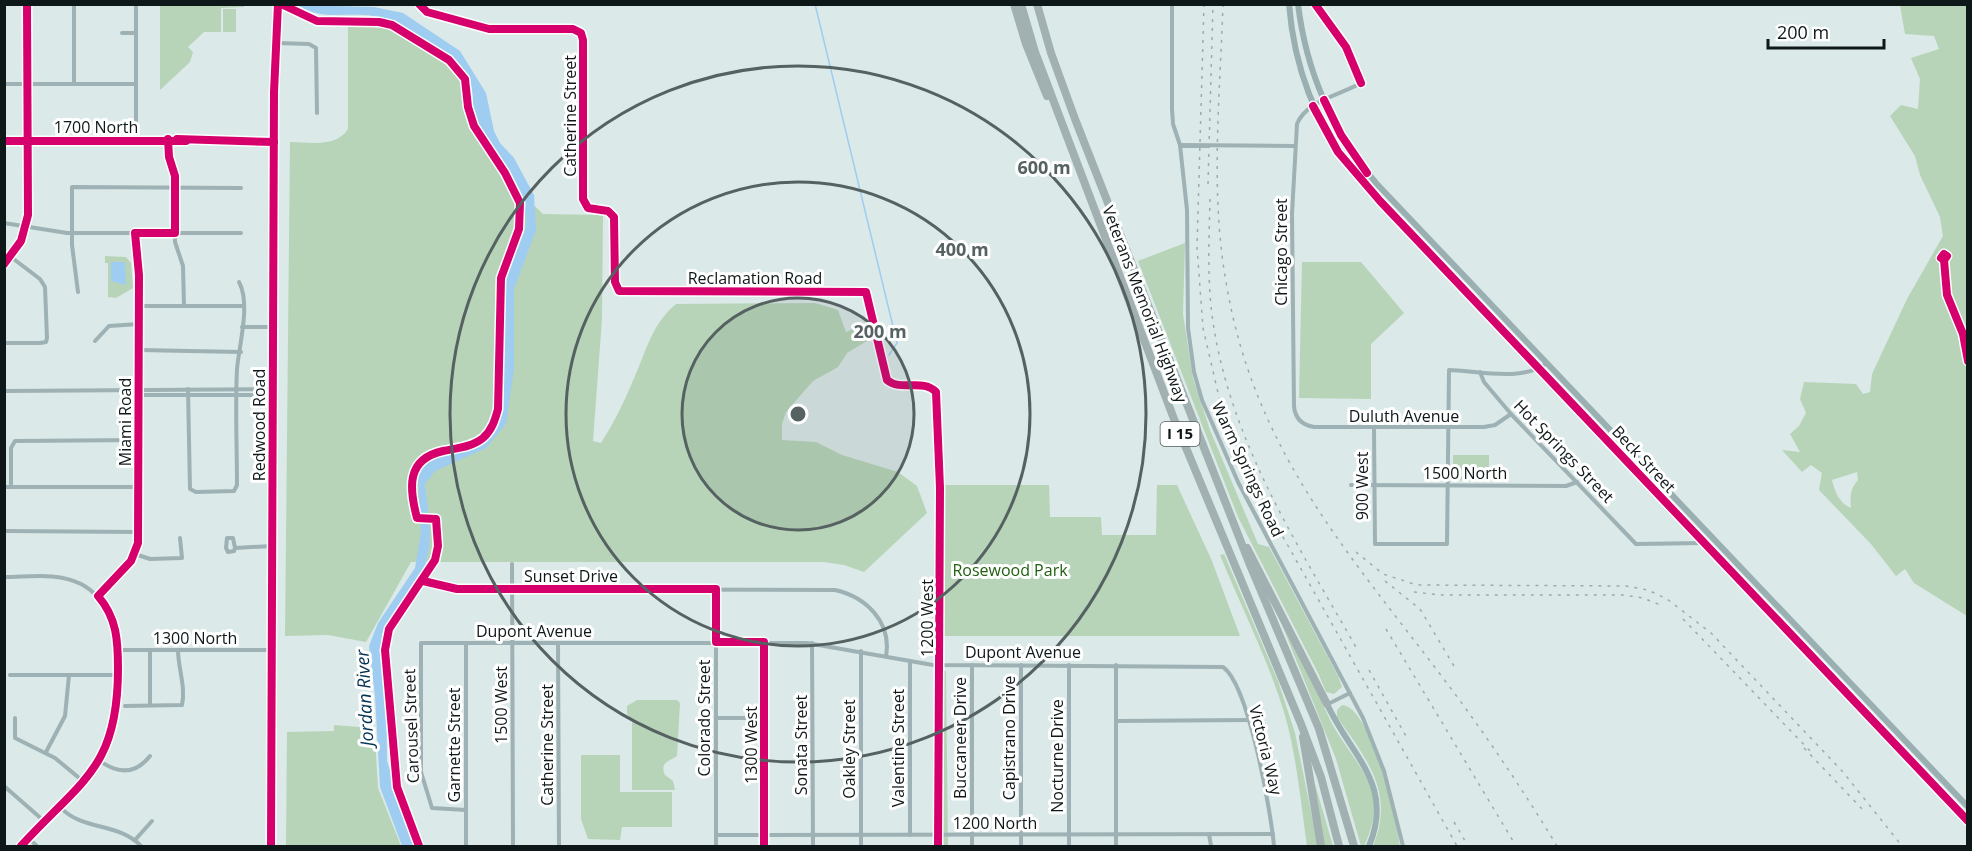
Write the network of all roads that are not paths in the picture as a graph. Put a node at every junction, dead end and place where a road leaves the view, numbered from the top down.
1 (27, 4) edge
2 (74, 4) edge
3 (136, 4) edge
4 (278, 4) edge
5 (419, 4) edge
6 (1014, 4) edge
7 (1021, 4) edge
8 (1037, 4) edge
9 (1172, 4) edge
10 (1289, 4) edge
11 (1298, 4) edge
12 (1315, 4) edge
13 (122, 33) dead end
14 (136, 33) junction
15 (276, 44) junction
16 (4, 84) edge
17 (28, 84) junction
18 (74, 84) junction
19 (135, 84) junction
20 (1324, 100) junction
21 (1312, 106) junction
22 (317, 113) dead end
23 (4, 141) edge
24 (28, 141) junction
25 (136, 141) junction
26 (168, 141) junction
27 (1070, 141) junction
28 (274, 142) junction
29 (1180, 145) junction
30 (1294, 146) junction
31 (175, 188) junction
32 (241, 188) dead end
33 (583, 199) joint
34 (4, 223) edge
35 (26, 226) junction
36 (72, 233) junction
37 (135, 233) junction
38 (175, 233) junction
39 (241, 233) dead end
40 (12, 257) junction
41 (4, 264) edge
42 (239, 282) dead end
43 (78, 292) dead end
44 (139, 306) junction
45 (184, 306) junction
46 (243, 306) junction
47 (139, 324) junction
48 (242, 327) junction
49 (273, 327) junction
50 (95, 341) dead end
51 (4, 343) edge
52 (139, 350) junction
53 (241, 352) junction
54 (1547, 363) junction
55 (1540, 369) junction
56 (1480, 372) junction
57 (188, 389) junction
58 (237, 389) junction
59 (934, 390) joint
60 (4, 391) edge
61 (139, 391) junction
62 (273, 392) junction
63 (188, 395) junction
64 (237, 395) junction
65 (1511, 414) junction
66 (1296, 417) joint
67 (1374, 428) junction
68 (1448, 428) junction
69 (139, 440) junction
70 (1577, 482) junction
71 (1352, 485) dead end
72 (1374, 485) junction
73 (1447, 486) junction
74 (4, 487) edge
75 (11, 487) junction
76 (139, 487) junction
77 (4, 531) edge
78 (139, 531) junction
79 (1237, 531) junction
80 (180, 537) dead end
81 (1705, 543) junction
82 (272, 546) junction
83 (235, 548) dead end
84 (135, 554) junction
85 (512, 564) dead end
86 (4, 577) edge
87 (427, 584) dead end
88 (512, 589) junction
89 (716, 589) junction
90 (98, 596) junction
91 (716, 642) junction
92 (764, 642) junction
93 (421, 643) joint
94 (466, 643) junction
95 (512, 643) junction
96 (558, 643) junction
97 (813, 643) junction
98 (118, 650) junction
99 (150, 650) junction
100 (178, 650) junction
101 (272, 650) junction
102 (861, 651) junction
103 (886, 656) junction
104 (910, 661) junction
105 (940, 665) junction
106 (972, 665) junction
107 (1021, 665) junction
108 (1069, 665) junction
109 (1116, 665) junction
110 (1221, 666) joint
111 (10, 675) dead end
112 (69, 675) junction
113 (118, 675) junction
114 (1350, 693) junction
115 (1327, 704) junction
116 (150, 705) junction
117 (125, 706) dead end
118 (15, 718) dead end
119 (716, 718) junction
120 (764, 718) junction
121 (1249, 720) junction
122 (1116, 721) junction
123 (1301, 724) junction
124 (46, 752) junction
125 (150, 756) dead end
126 (100, 761) junction
127 (84, 782) junction
128 (4, 786) edge
129 (60, 807) junction
130 (1968, 807) edge
131 (466, 810) junction
132 (44, 821) junction
133 (152, 821) dead end
134 (1967, 821) edge
135 (1116, 834) junction
136 (1209, 834) junction
137 (1273, 834) junction
138 (717, 835) junction
139 (764, 835) junction
140 (813, 835) junction
141 (861, 835) junction
142 (910, 835) junction
143 (939, 835) junction
144 (972, 835) junction
145 (1021, 835) junction
146 (1069, 835) junction
147 (28, 838) junction
148 (135, 840) junction
149 (21, 846) edge
150 (37, 846) edge
151 (141, 846) edge
152 (271, 846) edge
153 (466, 846) edge
154 (513, 846) edge
155 (559, 846) edge
156 (716, 846) edge
157 (765, 846) edge
158 (813, 846) edge
159 (861, 846) edge
160 (938, 846) edge
161 (972, 846) edge
162 (1021, 846) edge
163 (1069, 846) edge
164 (1116, 846) edge
165 (1211, 846) edge
166 (1274, 846) edge
167 (1321, 846) edge
168 (1339, 846) edge
169 (1354, 846) edge
170 (1369, 846) edge
171 (1403, 846) edge

1 - 17 street
2 - 18 street
3 - 14 street
4 - 15 main road, Redwood Road
5 - 33 street, Catherine Street
6 - 27 highway
7 - 27 highway, Veterans Memorial Highway / I 15
8 - 79 highway, Veterans Memorial Highway / I 15
9 - 29 street, Warm Springs Road
10 - 21 main road, Beck Street
11 - 20 main road, Beck Street
12 - 20 street
13 - 14 street
14 - 19 street
15 - 22 street
15 - 28 main road, Redwood Road
16 - 17 street
17 - 18 street
17 - 24 street
18 - 19 street
19 - 25 street
20 - 21 street
20 - 54 main road, Beck Street
21 - 30 street, Chicago Street
21 - 55 main road, Beck Street
23 - 24 main road, 1700 North
24 - 25 main road, 1700 North
24 - 35 street
25 - 26 main road, 1700 North
26 - 28 main road, 1700 North
26 - 31 street
27 - 123 highway, Veterans Memorial Highway / I 15
28 - 49 main road, Redwood Road
29 - 30 street
29 - 114 street, Warm Springs Road
30 - 66 street, Chicago Street
31 - 32 street
31 - 36 street
31 - 38 street
33 - 59 street, Reclamation Road
34 - 35 street
35 - 36 street
35 - 40 street
36 - 37 street
36 - 43 street
37 - 38 street
37 - 44 street, Miami Road
38 - 39 street
38 - 45 street
40 - 41 street
40 - 51 street
42 - 46 street
44 - 45 street
44 - 47 street, Miami Road
45 - 46 street
46 - 48 street
47 - 50 street
47 - 52 street, Miami Road
48 - 49 street
48 - 53 street
49 - 62 main road, Redwood Road
52 - 53 street
52 - 61 street, Miami Road
53 - 58 street
54 - 55 street
54 - 130 main road, Beck Street
55 - 56 street
55 - 81 main road, Beck Street
56 - 65 street, Hot Springs Street
56 - 68 street
57 - 58 street
57 - 61 street
57 - 63 street
58 - 62 street
58 - 64 street
59 - 105 street, 1200 West
60 - 61 street
61 - 63 street
61 - 69 street, Miami Road
62 - 64 street
62 - 82 main road, Redwood Road
63 - 64 street
63 - 64 street
65 - 68 street, Duluth Avenue
65 - 70 street, Hot Springs Street
66 - 67 street, Duluth Avenue
67 - 68 street, Duluth Avenue
67 - 72 street, 900 West
68 - 73 street
69 - 75 street
69 - 76 street, Miami Road
70 - 73 street, 1500 North
70 - 81 street, Hot Springs Street
71 - 72 street, 1500 North
72 - 73 street, 1500 North
72 - 73 street, 900 West
74 - 75 street
75 - 76 street
76 - 78 street, Miami Road
77 - 78 street
78 - 84 street, Miami Road
79 - 115 highway
79 - 169 highway, Veterans Memorial Highway / I 15
80 - 84 street
81 - 134 main road, Beck Street
82 - 83 street
82 - 101 main road, Redwood Road
84 - 90 street
85 - 88 street, 1500 West
86 - 90 street
87 - 88 street, Sunset Drive
88 - 89 street, Sunset Drive
88 - 95 street, 1500 West
89 - 91 street, Colorado Street
89 - 103 street, Sunset Drive
90 - 98 street
91 - 92 street, Dupont Avenue
91 - 96 street, Dupont Avenue
91 - 119 street, Colorado Street
92 - 97 street, Dupont Avenue
92 - 120 street, 1300 West
93 - 94 street, Dupont Avenue
93 - 131 street, Carousel Street
94 - 95 street, Dupont Avenue
94 - 131 street, Garnette Street
95 - 96 street, Dupont Avenue
95 - 154 street, 1500 West
96 - 155 street, Catherine Street
97 - 102 street, Dupont Avenue
97 - 140 street, Sonata Street
98 - 99 street, 1300 North
98 - 113 street
99 - 100 street, 1300 North
99 - 116 street
100 - 101 street, 1300 North
100 - 116 street
101 - 152 main road, Redwood Road
102 - 103 street, Dupont Avenue
102 - 141 street, Oakley Street
103 - 104 street, Dupont Avenue
104 - 105 street, Dupont Avenue
104 - 142 street, Valentine Street
105 - 106 street, Dupont Avenue
105 - 143 street, 1200 West
106 - 107 street, Dupont Avenue
106 - 144 street, Buccaneer Drive
107 - 108 street, Dupont Avenue
107 - 145 street, Capistrano Drive
108 - 109 street, Dupont Avenue
108 - 146 street, Nocturne Drive
109 - 110 street, Dupont Avenue
109 - 122 street
110 - 121 street, Victoria Way
111 - 112 street
112 - 113 street
112 - 124 street
113 - 126 street
114 - 115 street
114 - 171 street, Warm Springs Road
115 - 170 main road
116 - 117 street
118 - 124 street
119 - 120 street
119 - 138 street, Colorado Street
120 - 139 street, 1300 West
121 - 122 street
121 - 137 street, Victoria Way
122 - 135 street
123 - 167 highway
123 - 168 highway, Veterans Memorial Highway / I 15
124 - 127 street
125 - 126 street
126 - 127 street
127 - 129 street
128 - 132 street
129 - 132 street
129 - 148 street
131 - 153 street, Garnette Street
132 - 147 street
133 - 148 street
135 - 136 street, 1200 North
135 - 146 street, 1200 North
135 - 164 street
136 - 137 street, 1200 North
136 - 165 street
137 - 166 street, Victoria Way
138 - 139 street, 1200 North
138 - 156 street, Colorado Street
139 - 140 street, 1200 North
139 - 157 street, 1300 West
140 - 141 street, 1200 North
140 - 158 street, Sonata Street
141 - 142 street, 1200 North
141 - 159 street, Oakley Street
142 - 143 street, 1200 North
143 - 144 street, 1200 North
143 - 160 street, 1200 West
144 - 145 street, 1200 North
144 - 161 street, Buccaneer Drive
145 - 146 street, 1200 North
145 - 162 street, Capistrano Drive
146 - 163 street, Nocturne Drive
147 - 149 street
147 - 150 street
148 - 151 street

